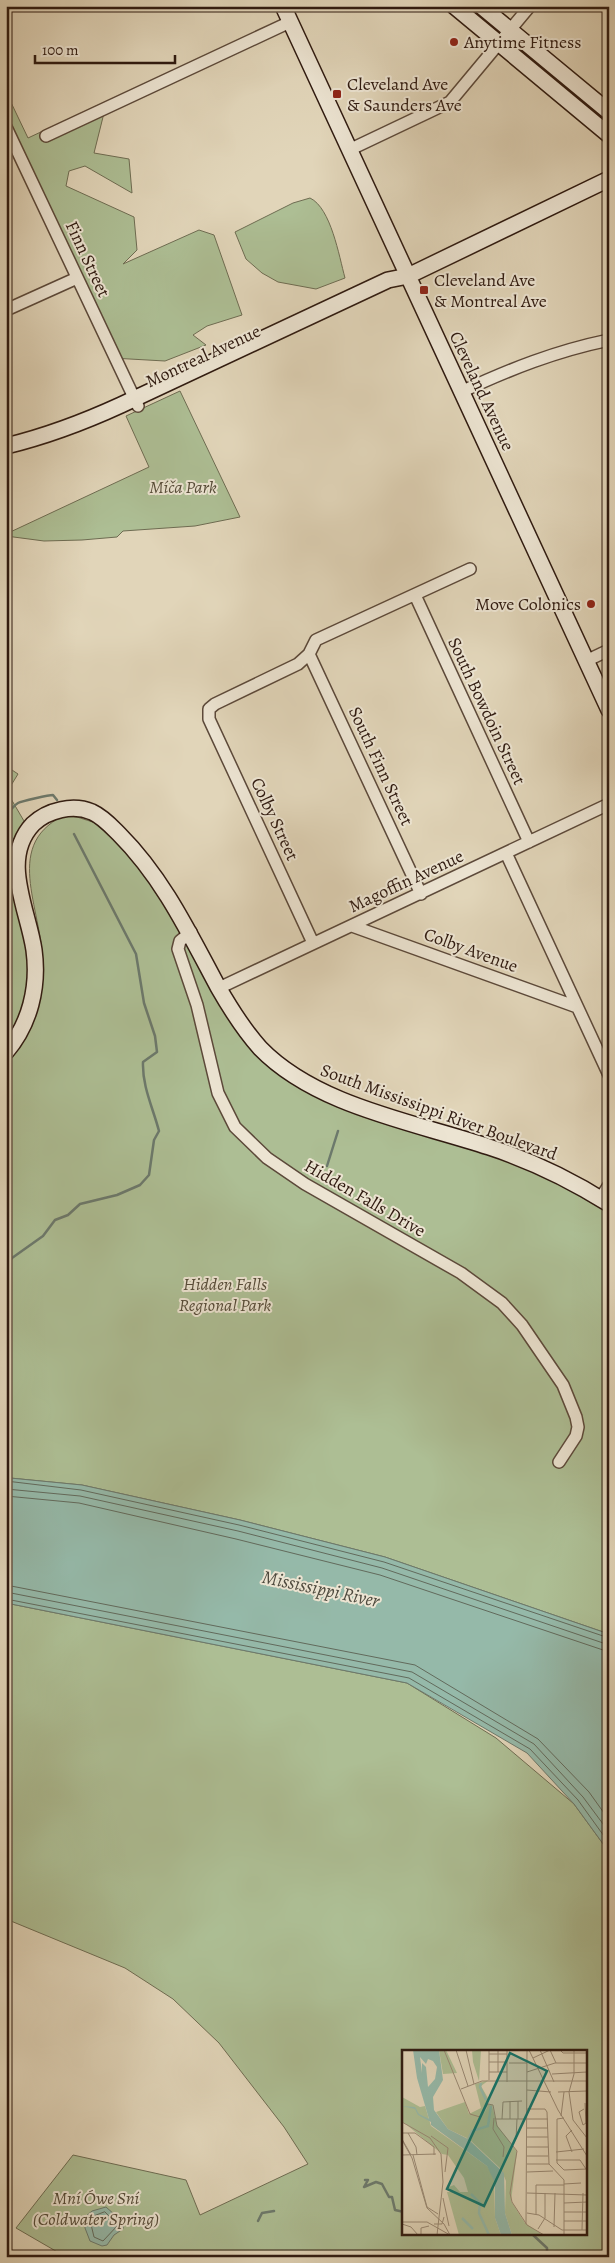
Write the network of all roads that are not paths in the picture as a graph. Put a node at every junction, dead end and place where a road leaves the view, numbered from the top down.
1 (283, 6) edge
2 (454, 6) edge
3 (481, 6) edge
4 (530, 6) edge
5 (290, 22) junction
6 (510, 30) junction
7 (499, 44) junction
8 (609, 112) edge
9 (6, 127) edge
10 (609, 135) edge
11 (46, 136) dead end
12 (10, 146) edge
13 (349, 150) junction
14 (609, 179) edge
15 (408, 276) junction
16 (77, 278) junction
17 (6, 310) edge
18 (609, 340) edge
19 (461, 392) junction
20 (137, 402) junction
21 (6, 446) edge
22 (6, 455) edge
23 (470, 569) dead end
24 (414, 595) junction
25 (609, 650) edge
26 (309, 654) junction
27 (586, 661) junction
28 (609, 710) edge
29 (609, 804) edge
30 (529, 842) junction
31 (506, 853) junction
32 (421, 894) junction
33 (352, 926) junction
34 (191, 932) junction
35 (313, 943) junction
36 (219, 988) junction
37 (577, 1007) junction
38 (6, 1052) edge
39 (609, 1075) edge
40 (609, 1186) edge
41 (604, 1202) edge
42 (559, 1462) dead end

1 - 5 street, Cleveland Avenue
2 - 7 street
3 - 6 street
4 - 6 street
5 - 11 street
5 - 13 street, Cleveland Avenue
6 - 7 street
6 - 8 street
7 - 10 street
7 - 13 street
9 - 12 street, Finn Street
12 - 16 street, Finn Street
13 - 15 street, Cleveland Avenue
14 - 15 street, Montreal Avenue
15 - 19 street, Cleveland Avenue
15 - 20 street, Montreal Avenue
16 - 17 street
16 - 20 street, Finn Street
18 - 19 street
19 - 27 street, Cleveland Avenue
20 - 21 street, Montreal Avenue
20 - 22 street, Montreal Avenue
23 - 24 street
24 - 26 street
24 - 30 street, South Bowdoin Street
25 - 27 street
26 - 32 street, South Finn Street
26 - 35 street, Colby Street
27 - 28 street, Cleveland Avenue
29 - 30 street, Magoffin Avenue
30 - 31 street, Magoffin Avenue
31 - 32 street, Magoffin Avenue
31 - 37 street
32 - 33 street, Magoffin Avenue
33 - 35 street, Magoffin Avenue
33 - 37 street, Colby Avenue
34 - 36 street, South Mississippi River Boulevard
34 - 38 street, South Mississippi River Boulevard
34 - 42 street, Hidden Falls Drive
35 - 36 street, Magoffin Avenue
36 - 41 street, South Mississippi River Boulevard
37 - 39 street
40 - 41 street

